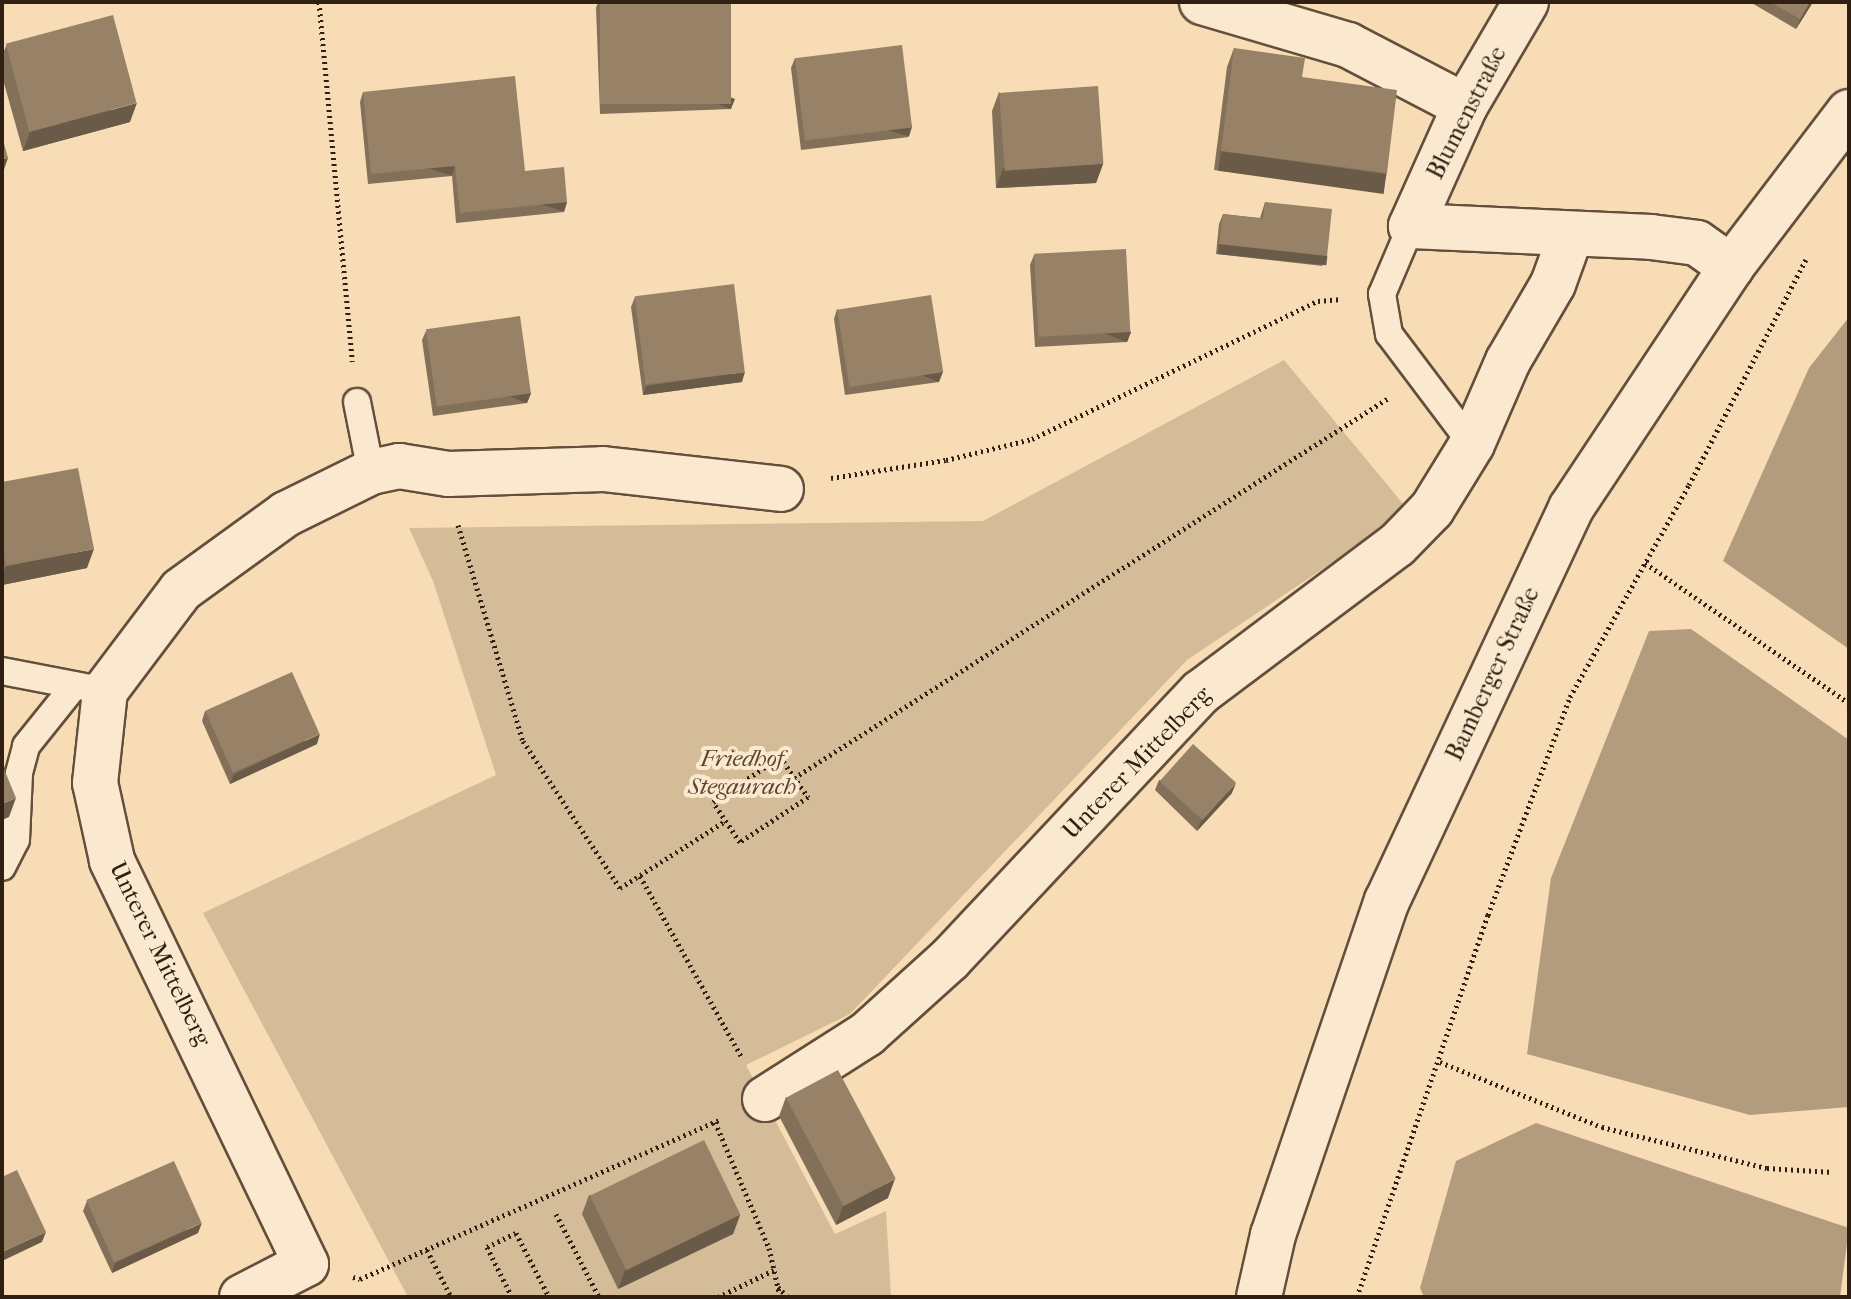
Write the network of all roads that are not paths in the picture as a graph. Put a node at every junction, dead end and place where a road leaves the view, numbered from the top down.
1 (1202, 2) edge
2 (1526, 2) edge
3 (1465, 106) junction
4 (1849, 112) edge
5 (1411, 226) junction
6 (1570, 237) junction
7 (1731, 267) junction
8 (357, 402) road end
9 (1472, 444) junction
10 (371, 472) junction
11 (781, 489) road end
12 (2, 671) edge
13 (90, 688) junction
14 (2, 867) edge
15 (765, 1099) road end
16 (242, 1297) edge
17 (1259, 1297) edge

1 - 3 street
2 - 3 street, Blumenstraße
3 - 5 street, Blumenstraße
4 - 7 street, Bamberger Straße
5 - 6 street
5 - 9 lane
6 - 7 street
6 - 9 street, Unterer Mittelberg
7 - 17 street, Bamberger Straße
8 - 10 lane
9 - 15 street, Unterer Mittelberg
10 - 11 street
10 - 13 street
12 - 13 lane
13 - 14 lane
13 - 16 street, Unterer Mittelberg

